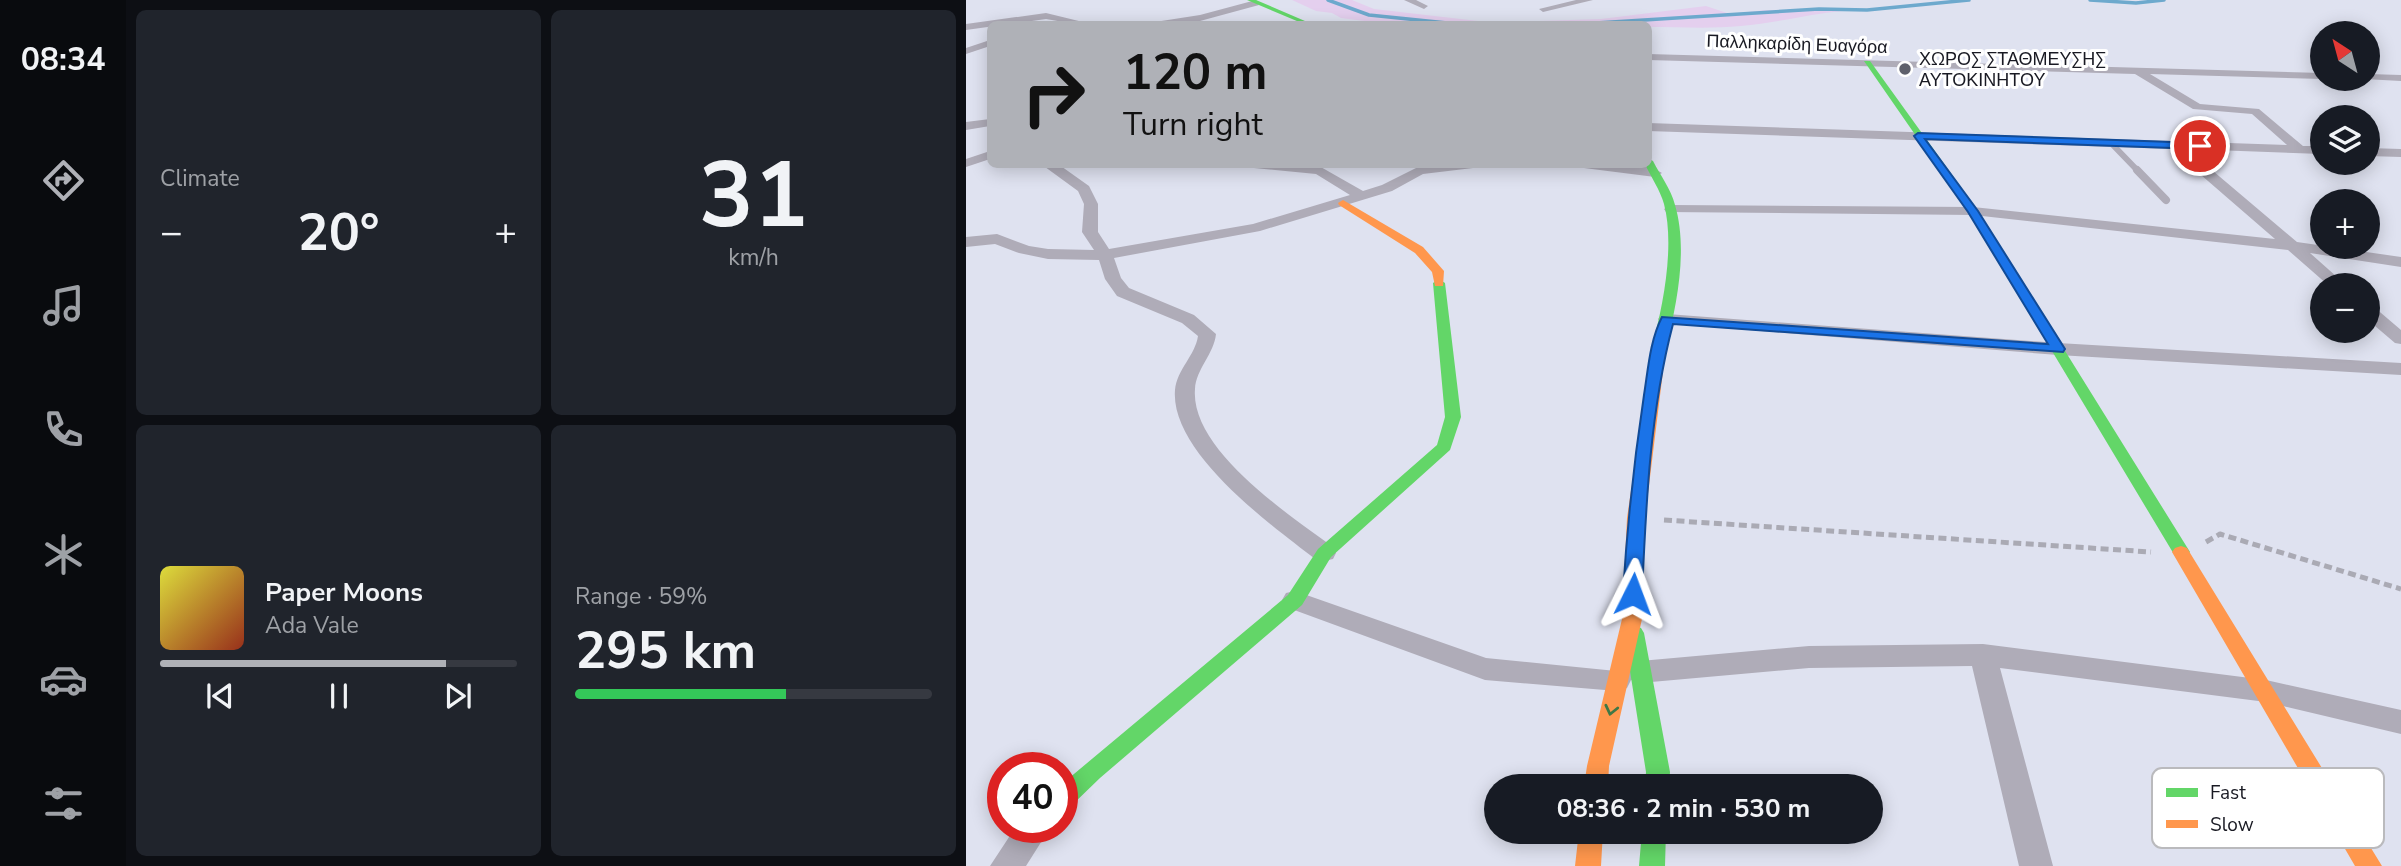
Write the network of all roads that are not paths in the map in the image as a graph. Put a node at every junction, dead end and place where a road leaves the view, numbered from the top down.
1 (1585, 0) edge
2 (1253, 2) edge
3 (1543, 9) dead end
4 (1010, 21) edge
5 (1071, 21) edge
6 (1174, 21) edge
7 (1301, 21) edge
8 (987, 24) edge
9 (966, 27) edge
10 (987, 44) edge
11 (966, 51) edge
12 (1652, 57) edge
13 (1867, 63) junction
14 (2137, 71) junction
15 (2310, 76) edge
16 (2380, 77) edge
17 (2401, 78) edge
18 (987, 123) edge
19 (966, 126) edge
20 (1652, 127) edge
21 (1918, 136) junction
22 (2111, 142) junction
23 (2174, 145) junction
24 (2301, 150) junction
25 (2310, 150) edge
26 (2380, 152) edge
27 (2401, 153) edge
28 (987, 156) edge
29 (966, 163) edge
30 (1652, 167) edge
31 (1054, 168) edge
32 (1297, 168) edge
33 (1413, 168) edge
34 (1362, 196) junction
35 (2166, 201) dead end
36 (1343, 203) junction
37 (1671, 209) junction
38 (1973, 211) junction
39 (966, 242) edge
40 (2293, 246) junction
41 (1105, 256) junction
42 (2401, 262) edge
43 (2324, 273) edge
44 (1667, 319) junction
45 (2380, 321) edge
46 (2401, 339) edge
47 (2058, 349) junction
48 (2401, 369) edge
49 (1324, 553) junction
50 (1295, 600) junction
51 (1632, 619) junction
52 (1983, 656) junction
53 (1629, 676) junction
54 (2266, 691) junction
55 (2401, 722) edge
56 (2311, 768) edge
57 (1600, 774) edge
58 (1658, 774) edge
59 (1078, 785) edge
60 (1023, 843) edge
61 (1590, 844) edge
62 (1653, 844) edge
63 (2358, 848) edge
64 (1007, 866) edge
65 (1588, 866) edge
66 (1652, 866) edge
67 (2036, 866) edge
68 (2369, 866) edge

1 - 3 street
2 - 6 street
2 - 7 street
4 - 5 street
8 - 9 street
10 - 11 street
12 - 13 street, Παλληκαρίδη Ευαγόρα
13 - 14 street, Παλληκαρίδη Ευαγόρα
13 - 21 street
14 - 15 street, Παλληκαρίδη Ευαγόρα
14 - 24 street
16 - 17 street
18 - 19 street
20 - 21 street
21 - 22 street
21 - 38 street
22 - 23 street
22 - 35 lane
23 - 24 street
23 - 40 street
24 - 25 street
26 - 27 street
28 - 29 street
30 - 37 street
31 - 41 street
32 - 34 street
33 - 34 street
34 - 36 street
36 - 41 street
36 - 49 street
37 - 38 street
37 - 44 street
38 - 40 street
38 - 47 street
39 - 41 street
40 - 42 street
40 - 43 street
41 - 49 street
44 - 47 street
44 - 51 street
45 - 46 street
47 - 48 street
47 - 54 street
49 - 50 street
50 - 53 street
50 - 59 street
51 - 53 street
51 - 53 street
52 - 53 street
52 - 54 street
52 - 67 street
53 -> 57 street
53 - 58 street
54 - 55 street
54 - 56 street
60 - 64 street
61 - 65 street
62 - 66 street
63 - 68 street

